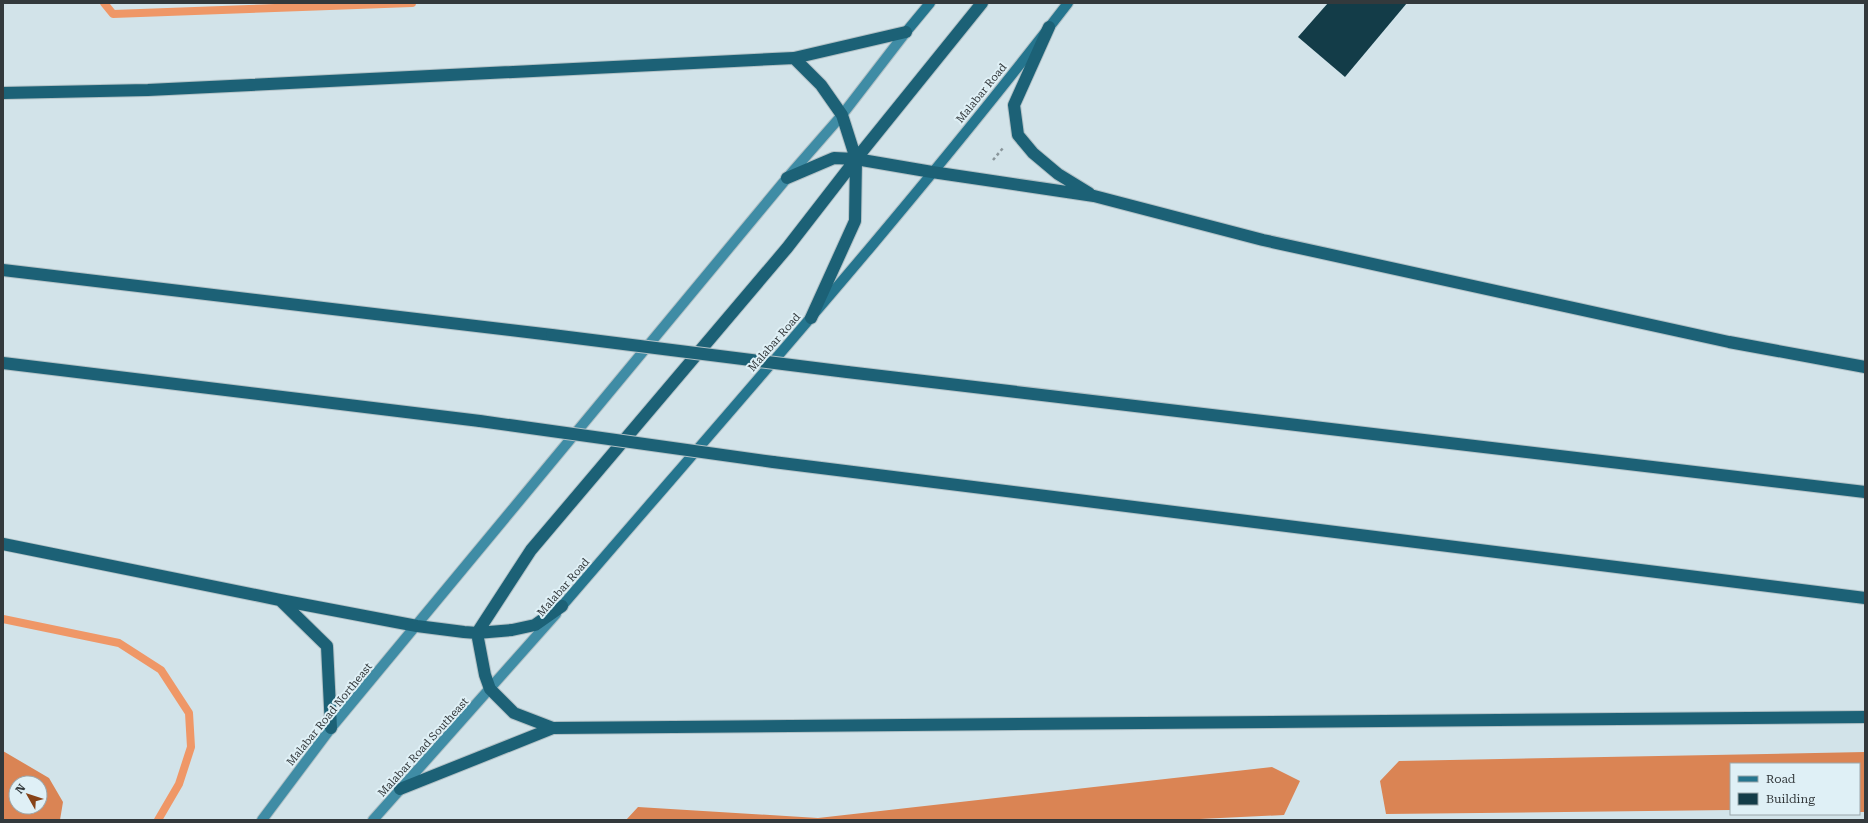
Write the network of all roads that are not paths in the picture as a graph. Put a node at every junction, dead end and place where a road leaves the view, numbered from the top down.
1 (930, 3) edge
2 (982, 3) edge
3 (1068, 3) edge
4 (1049, 27) junction
5 (906, 32) junction
6 (794, 58) junction
7 (3, 92) edge
8 (842, 115) junction
9 (856, 159) junction
10 (932, 172) junction
11 (788, 178) junction
12 (1094, 196) junction
13 (3, 270) edge
14 (811, 318) junction
15 (3, 363) edge
16 (1865, 367) edge
17 (1865, 492) edge
18 (3, 544) edge
19 (1865, 598) edge
20 (280, 600) junction
21 (562, 606) junction
22 (417, 626) junction
23 (477, 633) junction
24 (490, 689) junction
25 (1865, 717) edge
26 (330, 728) junction
27 (553, 728) junction
28 (400, 789) junction
29 (262, 820) edge
30 (373, 820) edge

1 - 5 main road
2 - 9 highway
3 - 4 main road, Malabar Road
4 - 10 main road, Malabar Road
4 - 12 highway
5 - 6 highway
5 - 8 main road
6 - 7 highway
6 - 8 highway
8 - 9 highway
8 - 11 main road
9 - 10 highway
9 - 11 highway
9 - 14 highway
9 - 23 highway
10 - 12 highway
10 - 14 main road, Malabar Road
11 - 22 main road
12 - 16 highway
13 - 17 highway, bridge
14 - 21 main road, Malabar Road
15 - 19 highway, bridge
18 - 20 highway
20 - 22 highway
20 - 26 highway
21 - 23 highway
21 - 24 main road, Malabar Road
22 - 23 highway
22 - 26 main road, Malabar Road Northeast
23 - 24 highway
24 - 27 highway
24 - 28 main road, Malabar Road Southeast
25 - 27 highway
26 - 29 main road, Malabar Road Northeast
27 - 28 highway
28 - 30 main road, Malabar Road Southeast

